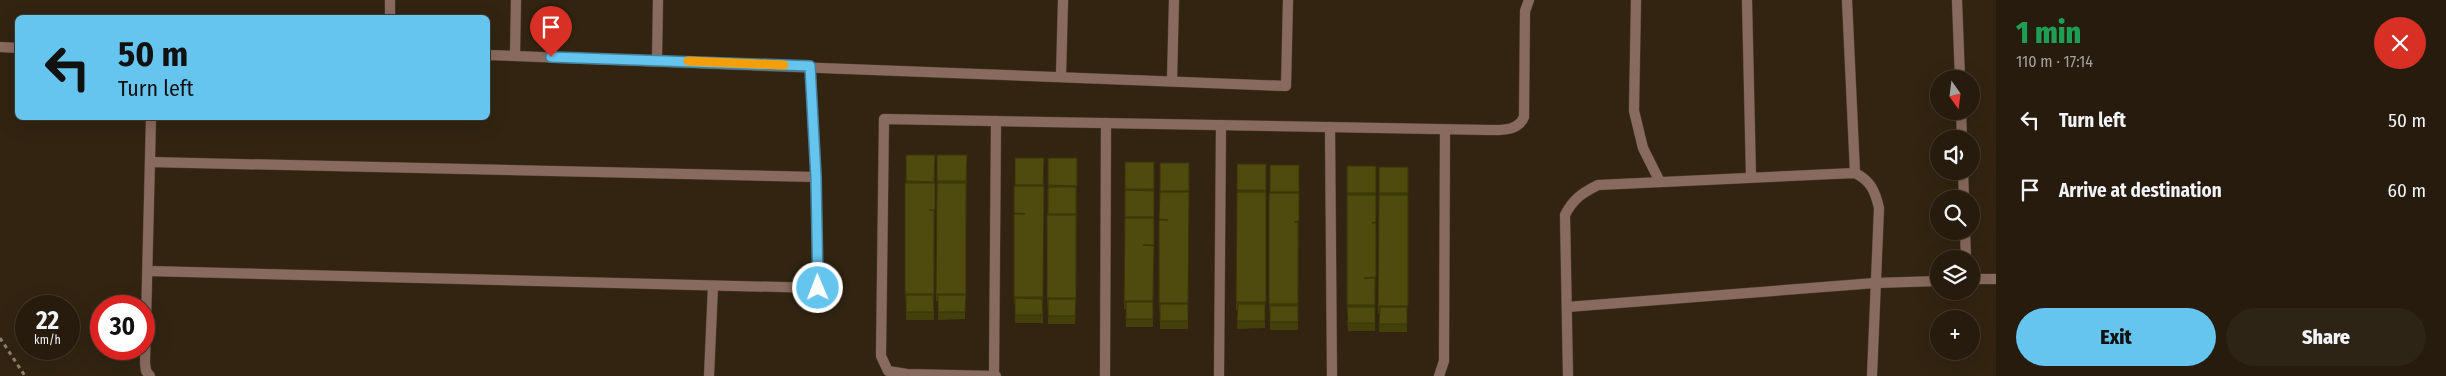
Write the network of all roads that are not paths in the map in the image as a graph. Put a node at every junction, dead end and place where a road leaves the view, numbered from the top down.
1 (390, 0) edge
2 (516, 0) edge
3 (658, 0) edge
4 (1064, 0) edge
5 (1174, 0) edge
6 (1288, 0) edge
7 (1529, 0) edge
8 (1636, 0) edge
9 (1747, 0) edge
10 (1847, 0) edge
11 (1958, 0) edge
12 (390, 15) edge
13 (0, 47) edge
14 (15, 48) edge
15 (490, 55) edge
16 (515, 56) junction
17 (657, 60) junction
18 (810, 66) junction
19 (1960, 70) edge
20 (1061, 76) junction
21 (1172, 80) junction
22 (151, 120) edge
23 (996, 121) junction
24 (1106, 123) junction
25 (1221, 125) junction
26 (1330, 127) junction
27 (1446, 130) junction
28 (150, 162) junction
29 (1855, 172) junction
30 (816, 177) junction
31 (1751, 177) junction
32 (1660, 182) junction
33 (148, 271) junction
34 (1996, 278) edge
35 (1980, 279) edge
36 (1930, 281) edge
37 (1876, 283) junction
38 (713, 286) junction
39 (1567, 307) junction
40 (150, 376) edge
41 (710, 376) edge
42 (995, 376) edge
43 (1105, 376) edge
44 (1219, 376) edge
45 (1332, 376) edge
46 (1439, 376) edge
47 (1568, 376) edge
48 (1872, 376) edge

1 - 12 street
2 - 16 street
3 - 17 street
4 - 20 street
5 - 21 street
6 - 21 street
7 - 27 street
8 - 32 street
9 - 31 street
10 - 29 street
11 - 19 street
13 - 14 street
15 - 16 street
16 - 17 street
17 - 18 street
18 - 20 street
18 - 30 street
20 - 21 street
22 - 28 street
23 - 24 street
23 - 42 street
23 - 42 street
24 - 25 street
24 - 43 street
25 - 26 street
25 - 44 street
26 - 27 street
26 - 45 street
27 - 46 street
28 - 30 street
28 - 33 street
29 - 31 street
29 - 37 street
30 - 38 street
31 - 32 street
32 - 39 street
33 - 38 street
33 - 40 street
34 - 35 street
36 - 37 street
37 - 39 street
37 - 48 street
38 - 41 street
39 - 47 street

